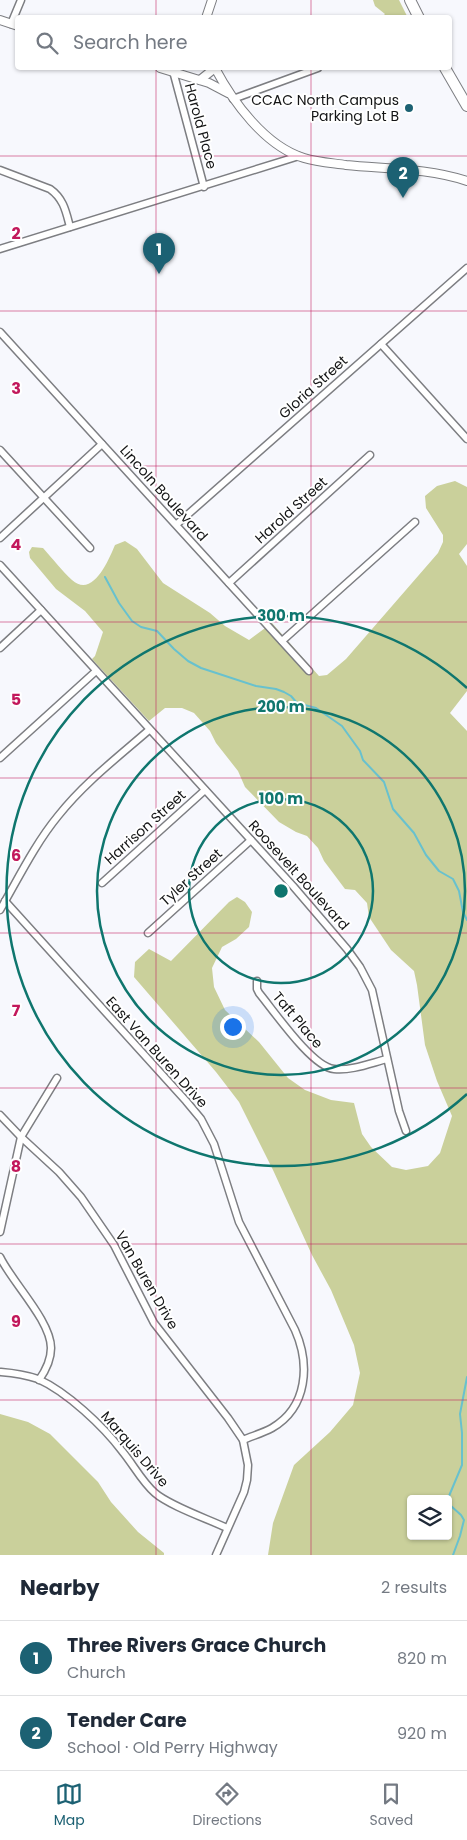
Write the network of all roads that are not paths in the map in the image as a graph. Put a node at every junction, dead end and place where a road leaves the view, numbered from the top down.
1 (21, 0) edge
2 (212, 0) edge
3 (410, 0) edge
4 (17, 15) edge
5 (207, 15) edge
6 (417, 15) edge
7 (0, 20) edge
8 (14, 25) edge
9 (169, 70) edge
10 (212, 70) edge
11 (216, 70) edge
12 (313, 70) edge
13 (446, 70) edge
14 (173, 71) junction
15 (200, 80) junction
16 (234, 99) junction
17 (467, 106) edge
18 (296, 155) junction
19 (0, 170) edge
20 (467, 181) edge
21 (204, 187) junction
22 (70, 227) junction
23 (0, 250) edge
24 (467, 268) edge
25 (0, 332) edge
26 (381, 344) junction
27 (467, 439) edge
28 (102, 444) junction
29 (0, 450) edge
30 (370, 455) dead end
31 (43, 498) junction
32 (416, 522) dead end
33 (177, 524) junction
34 (0, 538) edge
35 (90, 548) dead end
36 (0, 565) edge
37 (229, 583) junction
38 (41, 610) junction
39 (282, 641) junction
40 (0, 648) edge
41 (96, 670) junction
42 (309, 671) dead end
43 (150, 730) junction
44 (0, 758) edge
45 (206, 790) junction
46 (251, 840) junction
47 (102, 883) dead end
48 (5, 901) junction
49 (0, 910) edge
50 (148, 933) dead end
51 (257, 982) dead end
52 (387, 1059) junction
53 (57, 1078) dead end
54 (0, 1114) edge
55 (406, 1131) dead end
56 (21, 1137) junction
57 (0, 1232) edge
58 (0, 1257) edge
59 (0, 1372) edge
60 (40, 1380) junction
61 (243, 1440) junction
62 (227, 1528) junction
63 (216, 1555) edge

1 - 4 street
2 - 5 street
3 - 6 main road
7 - 8 street
9 - 14 street
10 - 15 street
11 - 16 street
12 - 16 street
13 - 17 main road
14 - 15 street
14 - 21 street, Harold Place
15 - 16 street
16 - 18 street
18 - 20 street
18 - 21 street
19 - 22 street
21 - 22 street
22 - 23 street
24 - 26 street, Gloria Street
25 - 28 street, Lincoln Boulevard
26 - 27 street
26 - 33 street, Gloria Street
28 - 31 street
28 - 33 street, Lincoln Boulevard
29 - 31 street
30 - 37 street, Harold Street
31 - 34 street
31 - 35 street
32 - 39 street
33 - 37 street, Lincoln Boulevard
36 - 38 street, Roosevelt Boulevard
37 - 39 street, Lincoln Boulevard
38 - 40 street
38 - 41 street, Roosevelt Boulevard
39 - 42 street, Lincoln Boulevard
41 - 43 street, Roosevelt Boulevard
41 - 44 street
43 - 45 street, Roosevelt Boulevard
43 - 48 street
45 - 46 street, Roosevelt Boulevard
45 - 47 street, Harrison Street
46 - 50 street, Tyler Street
46 - 52 street, Roosevelt Boulevard
48 - 49 street
48 - 61 street, East Van Buren Drive
51 - 52 street, Taft Place
52 - 55 street, Roosevelt Boulevard
53 - 56 street
54 - 56 street, Van Buren Drive
56 - 57 street
56 - 61 street, Van Buren Drive
58 - 60 street
59 - 60 street, Marquis Drive
60 - 62 street, Marquis Drive
61 - 62 street, Van Buren Drive
62 - 63 street

